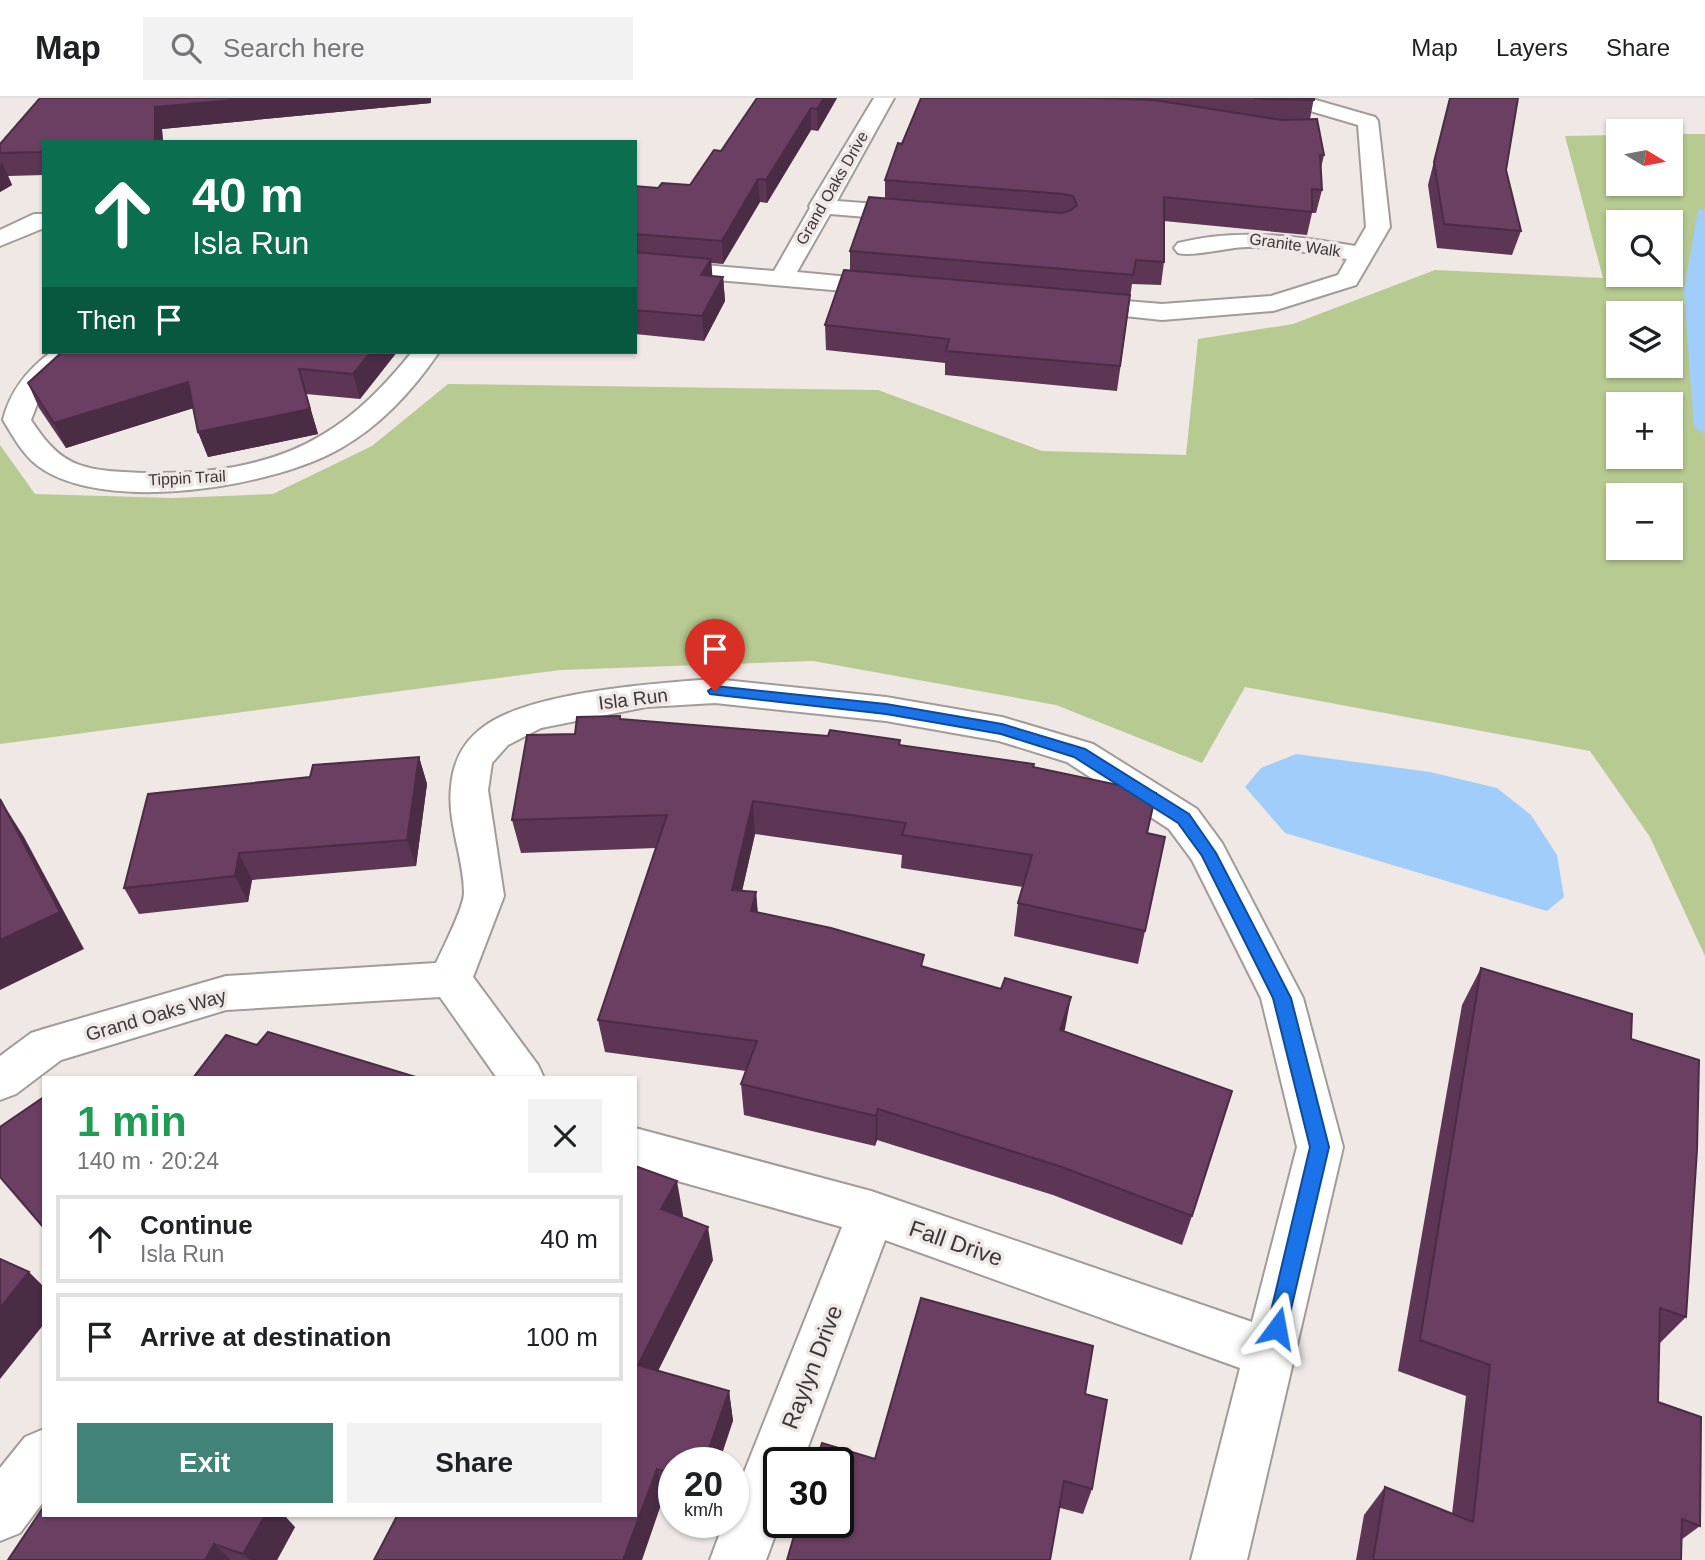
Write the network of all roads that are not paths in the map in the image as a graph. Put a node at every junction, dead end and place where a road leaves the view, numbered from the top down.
1 (884, 98) edge
2 (1287, 98) edge
3 (1368, 121) junction
4 (1328, 130) dead end
5 (820, 206) junction
6 (940, 216) edge
7 (42, 221) edge
8 (0, 239) edge
9 (1186, 248) dead end
10 (1362, 255) junction
11 (637, 266) edge
12 (781, 279) junction
13 (917, 291) edge
14 (1054, 303) edge
15 (66, 354) edge
16 (424, 354) edge
17 (451, 979) junction
18 (521, 1076) edge
19 (0, 1082) edge
20 (637, 1150) edge
21 (871, 1213) junction
22 (1271, 1354) junction
23 (42, 1459) edge
24 (0, 1513) edge
25 (738, 1560) edge
26 (1219, 1560) edge

1 - 5 street, Grand Oaks Drive
2 - 3 street
3 - 4 street
3 - 10 street
5 - 6 street
5 - 12 street, Grand Oaks Drive
7 - 8 street
9 - 10 street, Granite Walk
10 - 14 street
11 - 12 street
12 - 13 street
15 - 16 street, Tippin Trail
17 - 18 street
17 - 19 street, Grand Oaks Way
17 - 22 street, Isla Run
20 - 21 street, Fall Drive
21 - 22 street, Fall Drive
21 - 25 street, Raylyn Drive
22 - 26 street, Isla Run
23 - 24 street

